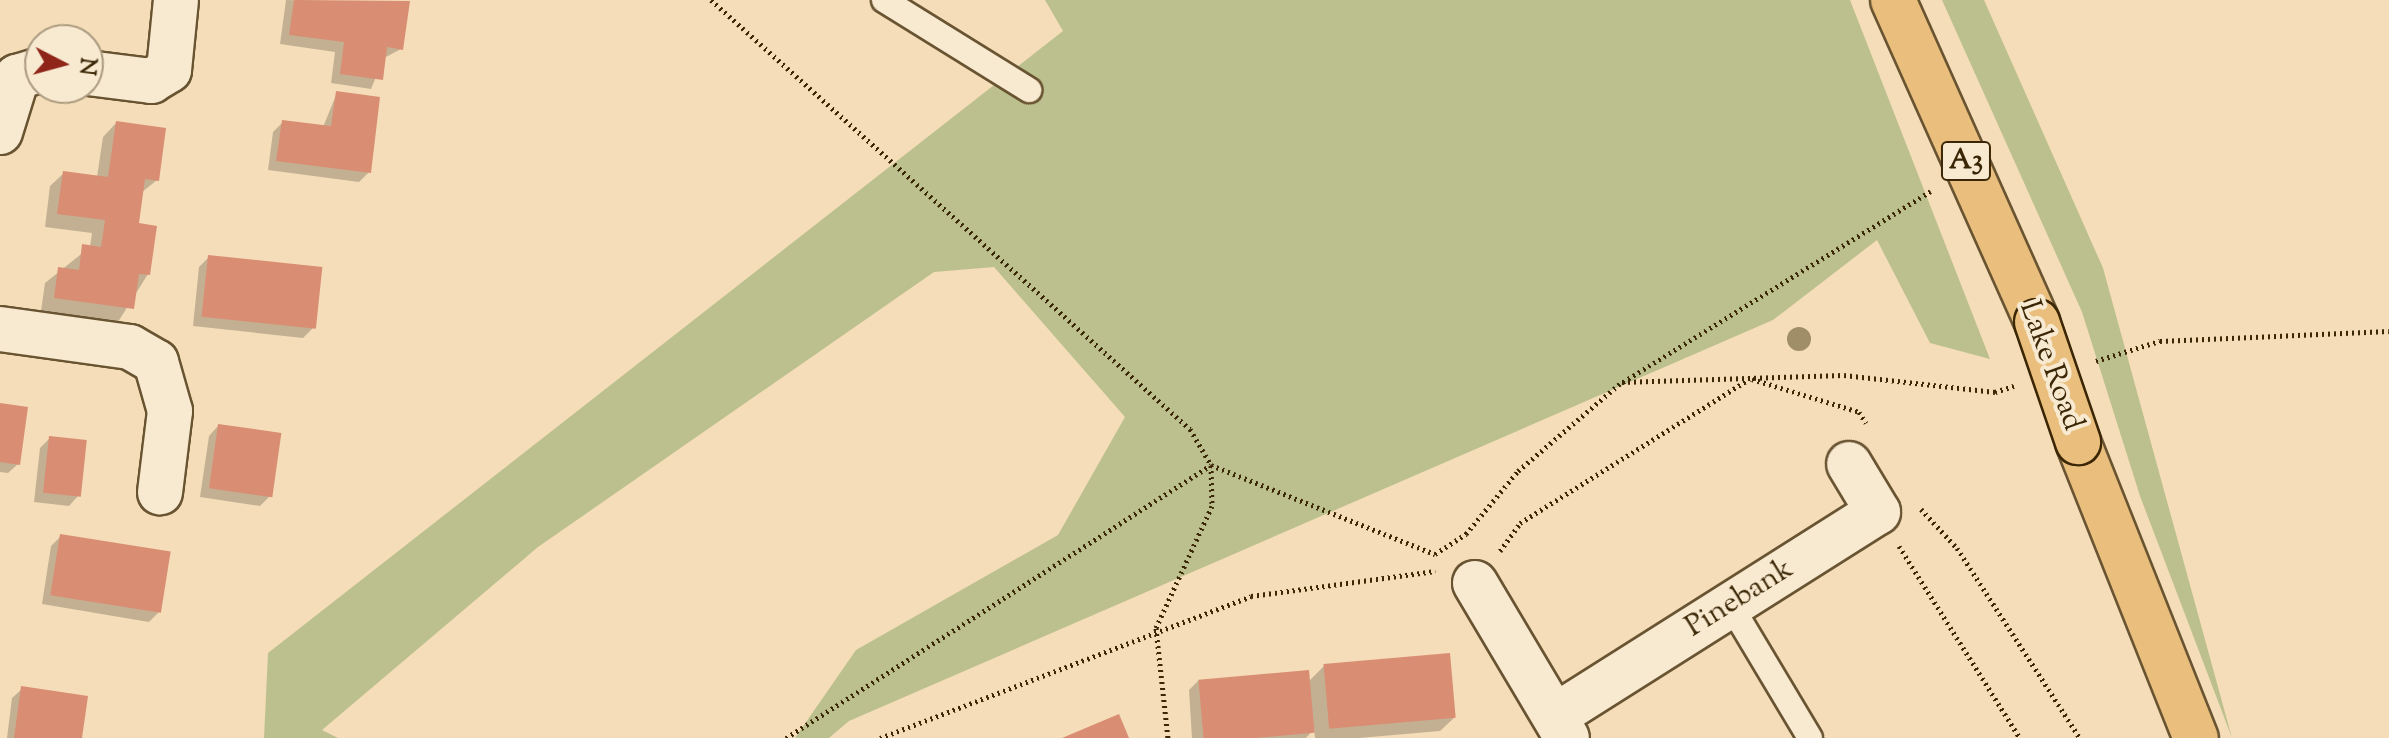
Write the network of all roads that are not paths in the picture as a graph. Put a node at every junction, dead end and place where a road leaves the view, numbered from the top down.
1 (176, 0) edge
2 (884, 0) edge
3 (1893, 0) edge
4 (24, 75) edge
5 (104, 75) edge
6 (1029, 90) dead end
7 (0, 132) edge
8 (0, 329) edge
9 (1860, 447) road end
10 (160, 492) dead end
11 (1458, 577) road end
12 (1731, 606) junction
13 (1560, 731) edge
14 (1810, 738) edge
15 (2196, 738) edge

1 - 5 street
2 - 6 lane
3 - 15 highway, Lake Road / A3, bridge
4 - 7 street
8 - 10 street
9 - 12 street, Pinebank
11 - 13 street, Pinebank
12 - 13 street, Pinebank
12 - 14 lane

